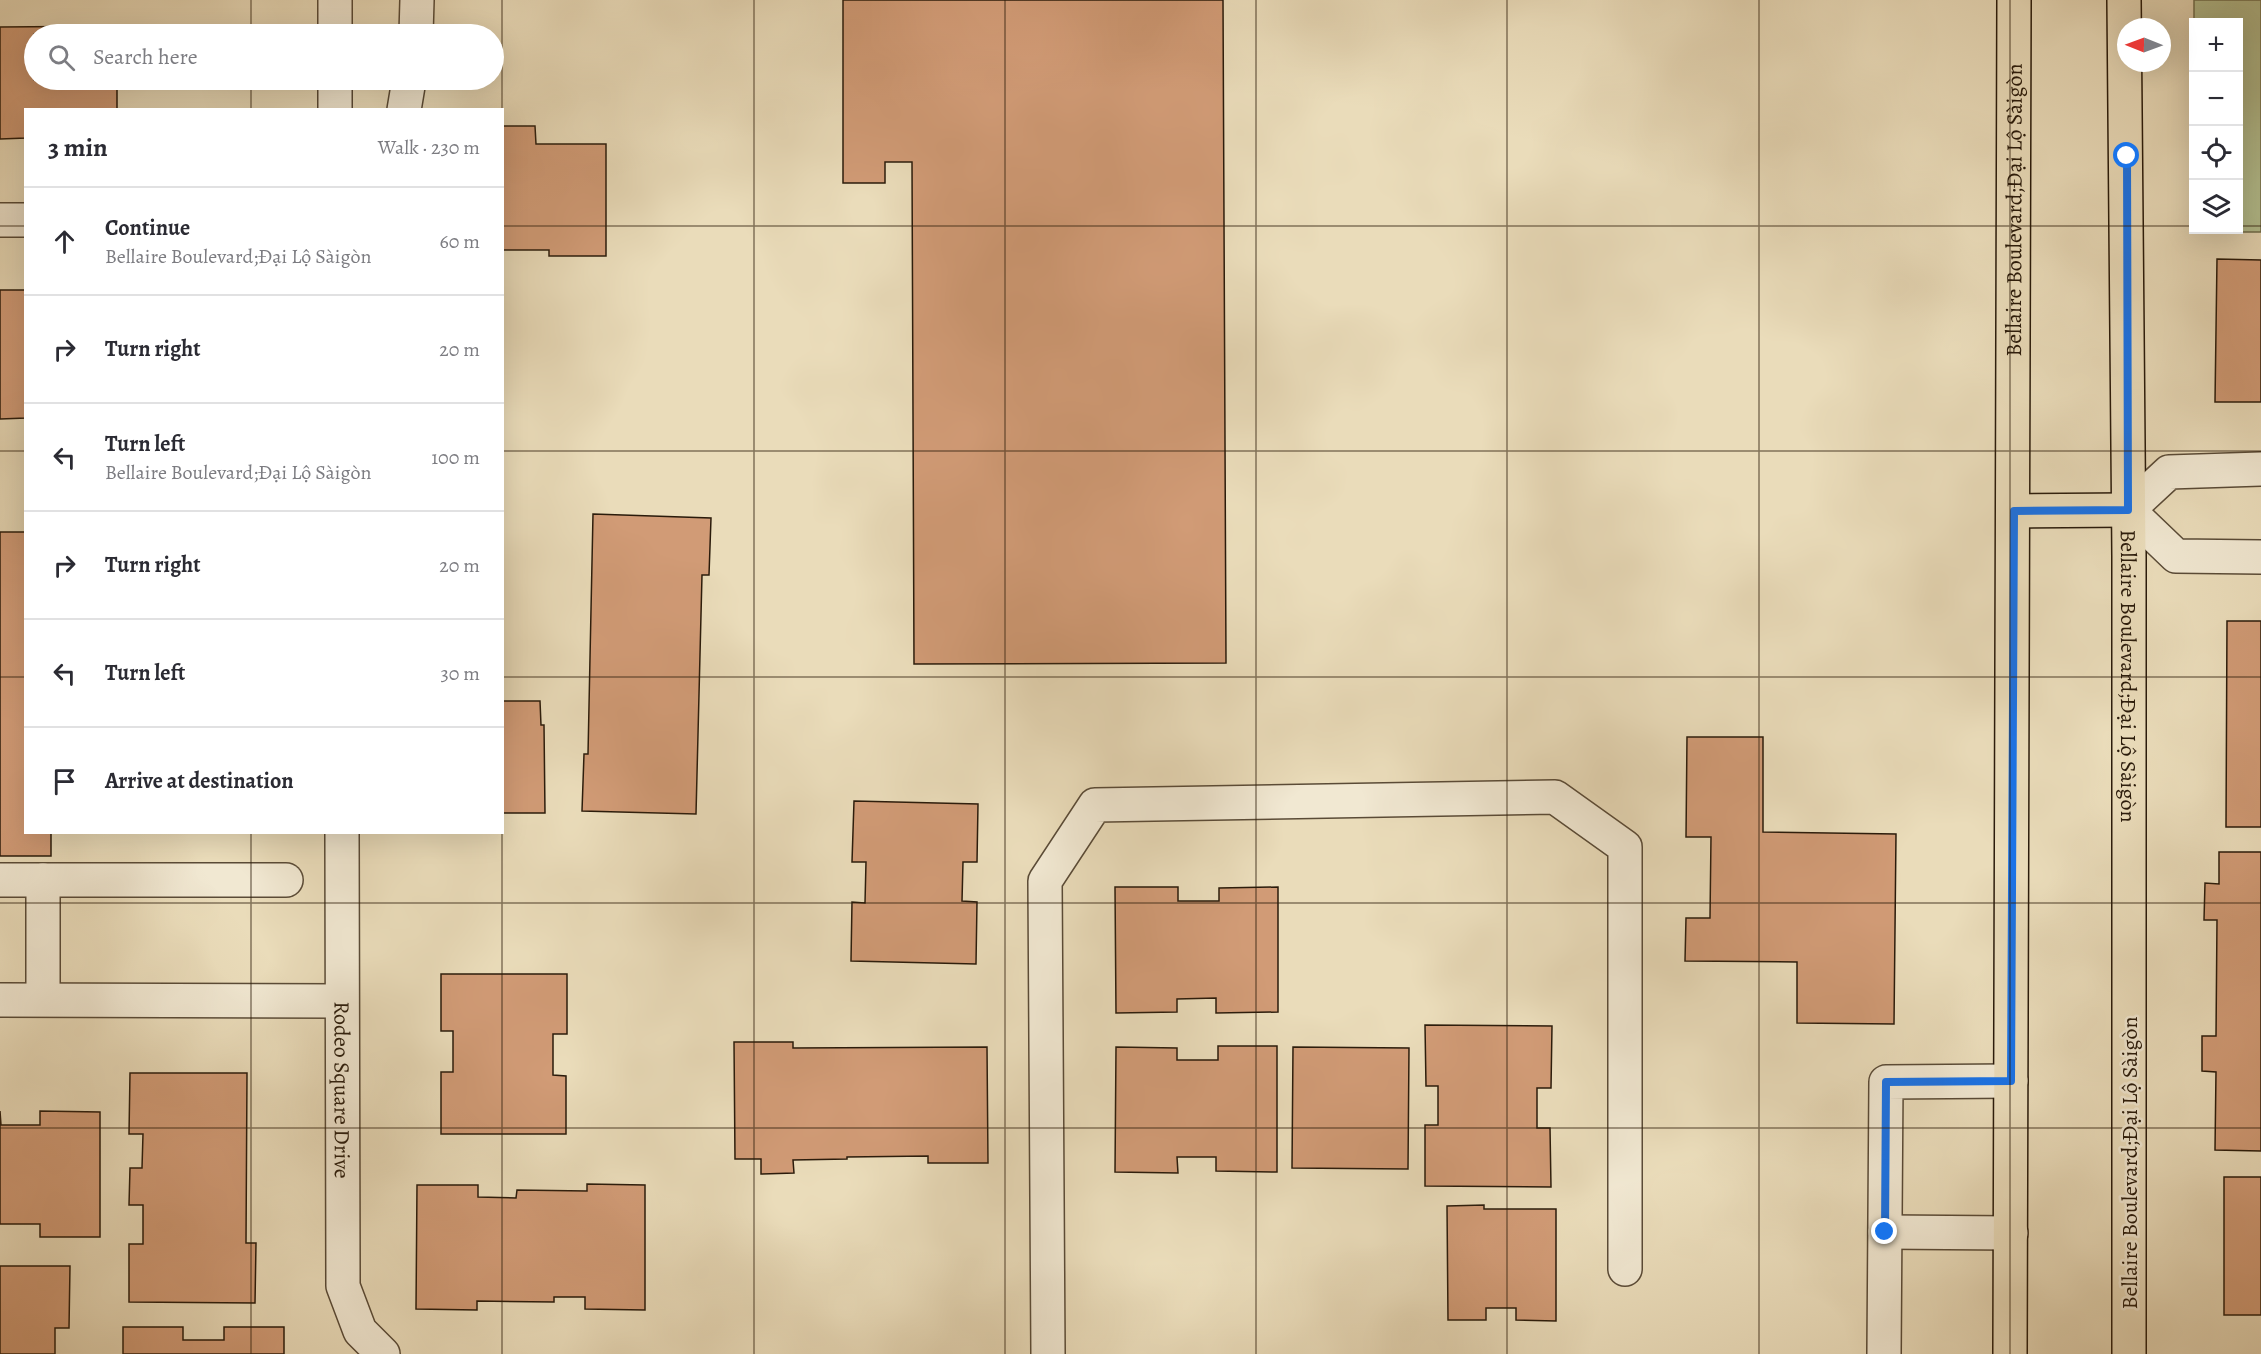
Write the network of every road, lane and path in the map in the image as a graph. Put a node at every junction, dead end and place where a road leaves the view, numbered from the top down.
1 (335, 0) edge
2 (417, 0) edge
3 (2014, 0) edge
4 (2124, 0) edge
5 (335, 24) edge
6 (416, 24) edge
7 (335, 90) edge
8 (407, 90) edge
9 (334, 108) edge
10 (404, 108) edge
11 (0, 220) edge
12 (24, 220) edge
13 (2261, 469) edge
14 (2128, 510) junction
15 (2014, 511) junction
16 (2261, 556) edge
17 (342, 834) edge
18 (0, 880) edge
19 (43, 880) junction
20 (286, 880) dead end
21 (43, 999) junction
22 (0, 1000) edge
23 (340, 1001) junction
24 (2011, 1081) junction
25 (1885, 1232) junction
26 (2011, 1233) junction
27 (1625, 1269) dead end
28 (376, 1347) edge
29 (1048, 1354) edge
30 (1884, 1354) edge
31 (2010, 1354) edge
32 (2129, 1354) edge

1 - 5 street
2 - 6 street
3 - 15 main road, Bellaire Boulevard;Đại Lộ Sàigòn
4 - 14 main road, Bellaire Boulevard;Đại Lộ Sàigòn
7 - 9 street
8 - 10 street
11 - 12 street
13 - 14 street
14 - 15 main road
14 - 16 street
14 - 32 main road, Bellaire Boulevard;Đại Lộ Sàigòn
15 - 24 main road, Bellaire Boulevard;Đại Lộ Sàigòn
17 - 23 street, Rodeo Square Drive
18 - 19 street
19 - 20 street
19 - 21 street
21 - 22 street
21 - 23 street
23 - 28 street, Rodeo Square Drive
24 - 25 street
24 - 26 main road, Bellaire Boulevard;Đại Lộ Sàigòn
25 - 26 street
25 - 30 street
26 - 31 main road, Bellaire Boulevard;Đại Lộ Sàigòn
27 - 29 street

